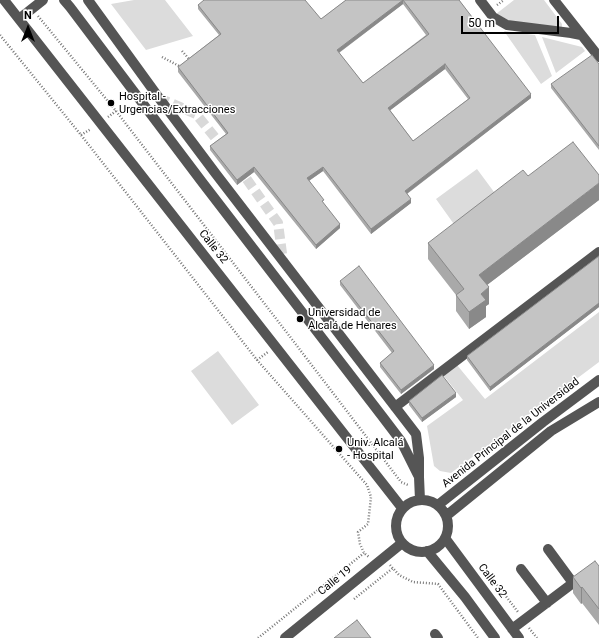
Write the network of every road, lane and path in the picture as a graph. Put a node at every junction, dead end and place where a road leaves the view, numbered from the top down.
1 (4, 0) edge
2 (43, 0) edge
3 (64, 0) edge
4 (88, 0) edge
5 (480, 0) edge
6 (554, 0) edge
7 (32, 9) junction
8 (19, 19) junction
9 (0, 35) edge
10 (581, 36) junction
11 (182, 51) dead end
12 (162, 57) dead end
13 (599, 57) edge
14 (191, 61) edge
15 (181, 68) edge
16 (599, 252) edge
17 (599, 380) edge
18 (599, 402) edge
19 (396, 407) junction
20 (419, 480) junction
21 (420, 500) junction
22 (438, 506) junction
23 (402, 508) junction
24 (446, 516) junction
25 (445, 538) junction
26 (402, 543) junction
27 (548, 549) dead end
28 (427, 551) junction
29 (364, 553) junction
30 (384, 556) junction
31 (376, 563) junction
32 (521, 569) dead end
33 (481, 587) junction
34 (547, 603) junction
35 (524, 620) junction
36 (512, 629) junction
37 (258, 638) edge
38 (285, 638) edge
39 (478, 638) edge
40 (495, 638) edge
41 (519, 638) edge
42 (537, 638) edge

1 - 8 street, Calle 32
2 - 7 street
3 - 20 street
4 - 19 street
5 - 10 street
6 - 10 street
7 - 8 street
7 - 20 path
8 - 23 street, Calle 32
9 - 29 path
10 - 13 street
11 - 14 path
12 - 15 path
16 - 19 street
17 - 22 street, Avenida Principal de la Universidad
18 - 24 street, Avenida Principal de la Universidad
19 - 20 street
20 - 21 street
21 - 22 street
21 - 23 street
22 - 24 street
23 - 26 street
24 - 25 street
25 - 28 street
25 - 33 street, Calle 32
26 - 28 street
26 - 30 street, Calle 19
27 - 34 street
28 - 40 street
29 - 31 path
29 - 37 path
30 - 31 street, Calle 19
30 - 39 path
31 - 38 street, Calle 19
32 - 34 street
33 - 35 path
33 - 36 street, Calle 32
34 - 35 street
35 - 36 street
35 - 42 path
36 - 41 street, Calle 32

